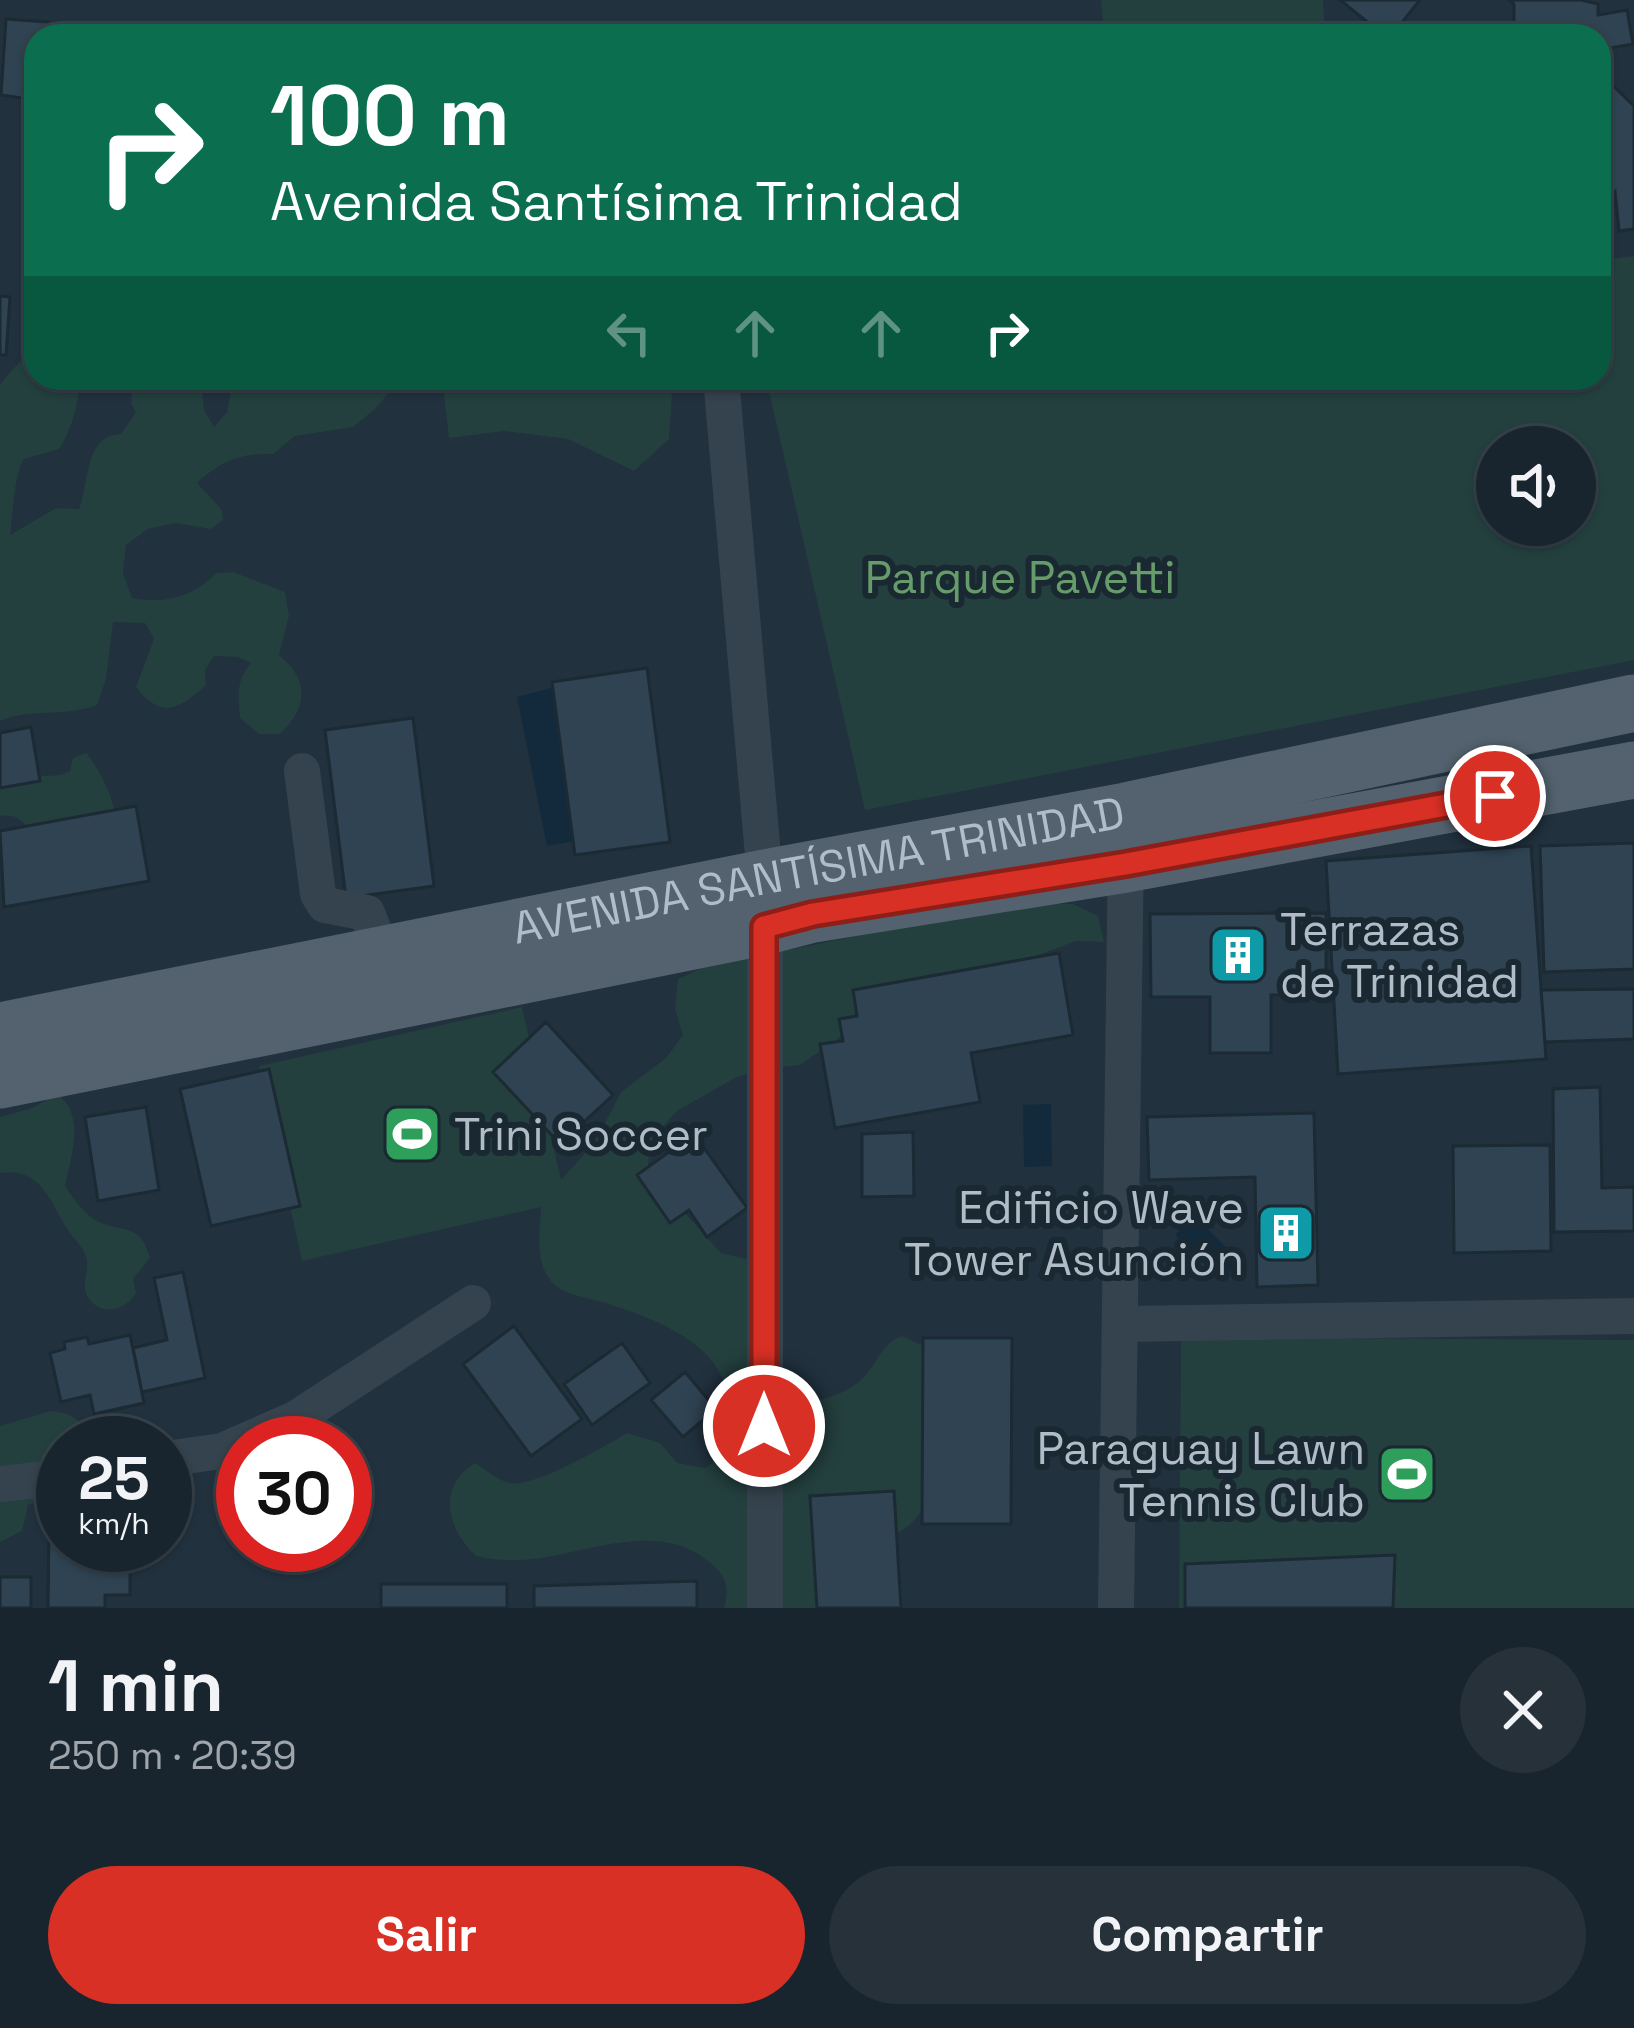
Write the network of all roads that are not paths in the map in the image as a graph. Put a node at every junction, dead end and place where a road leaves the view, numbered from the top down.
1 (722, 390) edge
2 (1634, 703) edge
3 (1634, 770) edge
4 (302, 771) dead end
5 (1126, 837) junction
6 (765, 902) junction
7 (383, 954) junction
8 (0, 1031) edge
9 (0, 1080) edge
10 (472, 1303) dead end
11 (1634, 1316) edge
12 (1120, 1324) junction
13 (192, 1455) edge
14 (36, 1480) edge
15 (0, 1484) edge
16 (765, 1608) edge
17 (1116, 1608) edge

1 - 6 street
2 - 5 main road, AVENIDA SANTÍSIMA TRINIDAD
3 - 5 main road, AVENIDA SANTÍSIMA TRINIDAD
4 - 7 street
5 - 6 main road, AVENIDA SANTÍSIMA TRINIDAD
5 - 12 street
6 - 7 main road, AVENIDA SANTÍSIMA TRINIDAD
6 - 9 main road, AVENIDA SANTÍSIMA TRINIDAD
6 - 16 street
7 - 8 main road, AVENIDA SANTÍSIMA TRINIDAD
10 - 13 street
11 - 12 street
12 - 17 street
14 - 15 street

